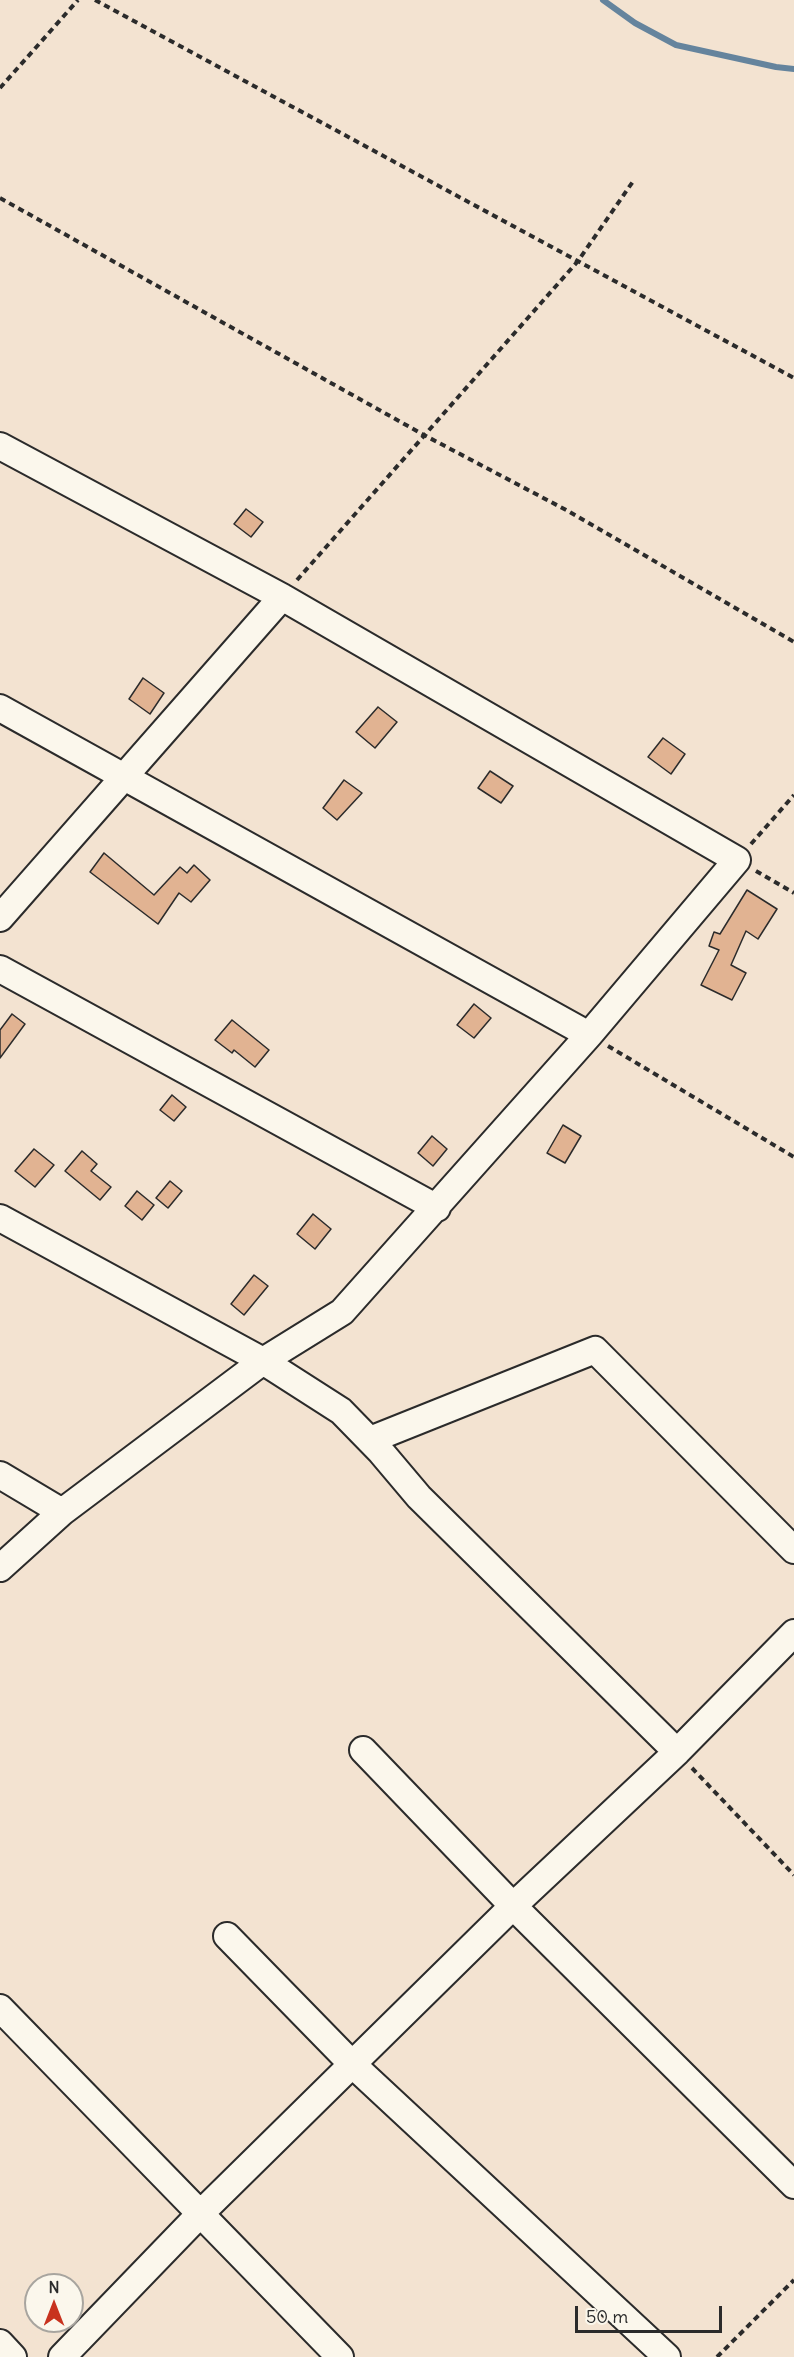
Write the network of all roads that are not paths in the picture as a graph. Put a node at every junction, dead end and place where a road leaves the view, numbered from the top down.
1 (0, 446) edge
2 (282, 597) junction
3 (0, 708) edge
4 (124, 777) junction
5 (0, 918) edge
6 (0, 969) edge
7 (589, 1035) junction
8 (437, 1208) junction
9 (0, 1218) edge
10 (263, 1361) junction
11 (370, 1440) junction
12 (0, 1475) edge
13 (62, 1512) junction
14 (794, 1551) edge
15 (0, 1568) edge
16 (794, 1633) edge
17 (363, 1750) dead end
18 (677, 1752) junction
19 (513, 1906) junction
20 (227, 1936) dead end
21 (0, 2008) edge
22 (352, 2064) junction
23 (794, 2185) edge
24 (201, 2213) junction
25 (0, 2343) edge
26 (13, 2357) edge
27 (62, 2357) edge
28 (340, 2357) edge
29 (667, 2357) edge

1 - 2 street
2 - 4 street
2 - 7 street
3 - 4 street
4 - 5 street
4 - 7 street
6 - 8 street
7 - 8 street
8 - 10 street
9 - 10 street
10 - 11 street
10 - 13 street
11 - 14 street
11 - 18 street
12 - 13 street
13 - 15 street
16 - 18 street
17 - 19 street
18 - 19 street
19 - 22 street
19 - 23 street
20 - 22 street
21 - 24 street
22 - 24 street
22 - 29 street
24 - 27 street
24 - 28 street
25 - 26 street

